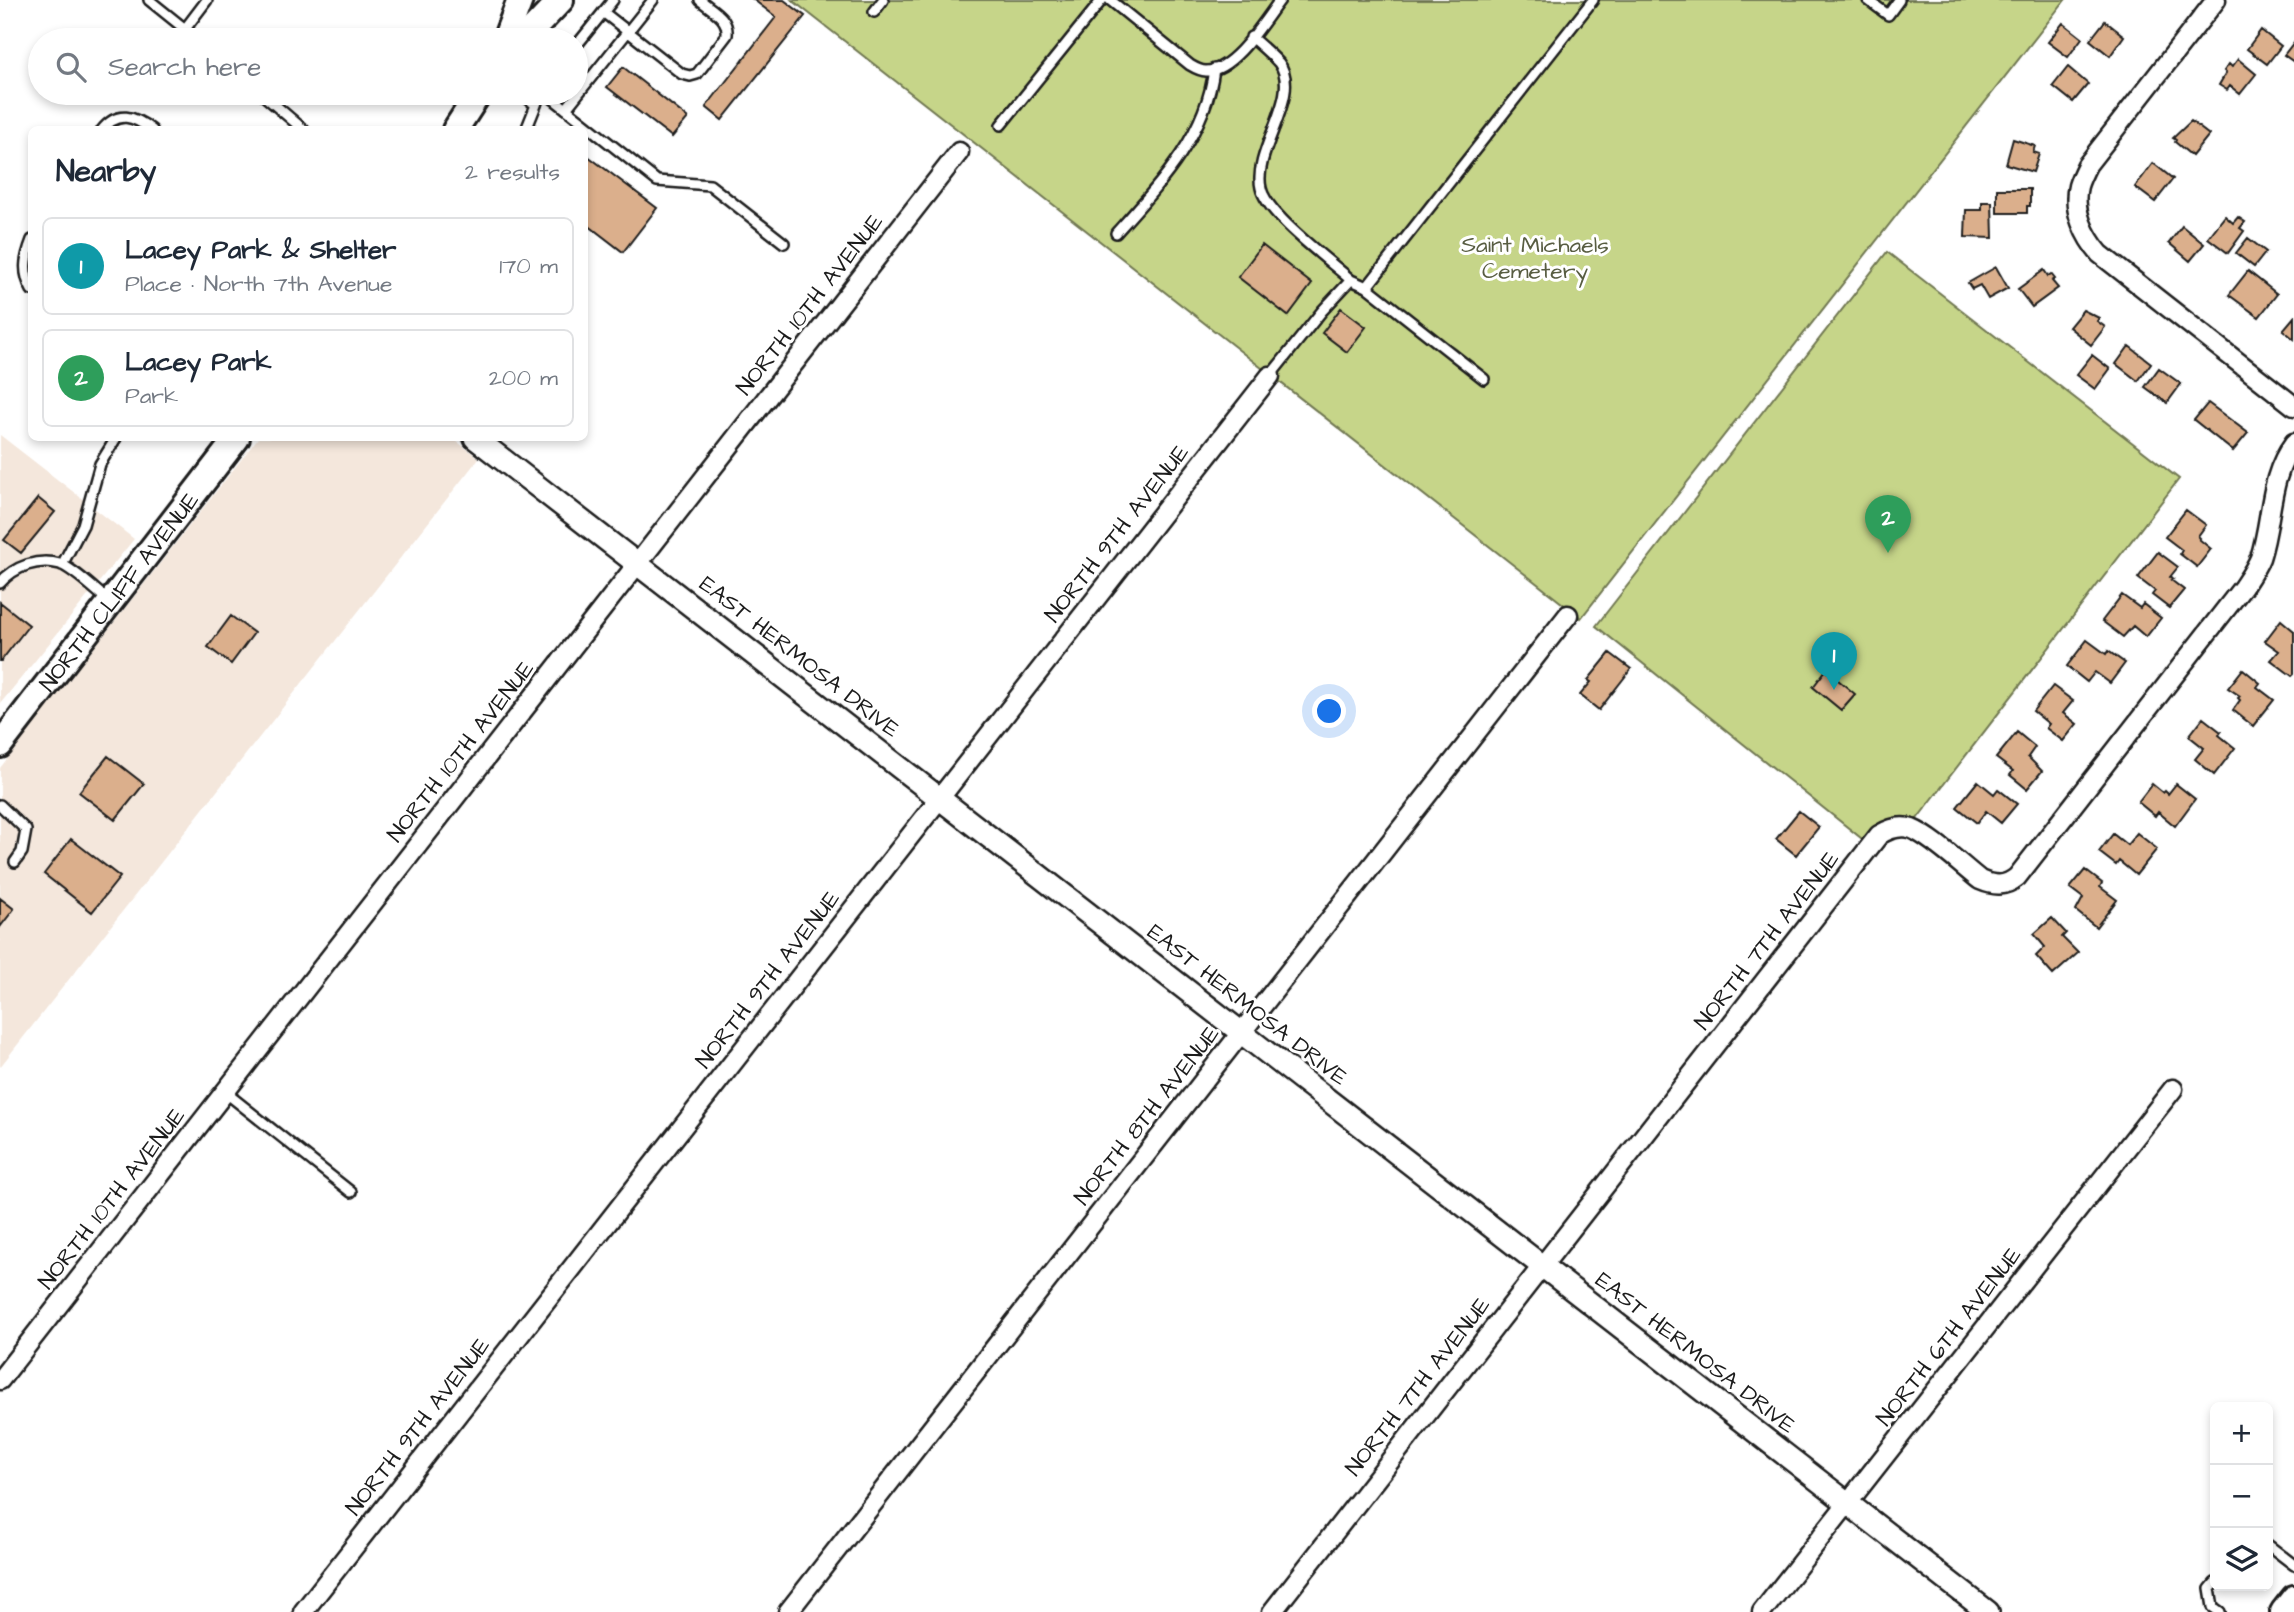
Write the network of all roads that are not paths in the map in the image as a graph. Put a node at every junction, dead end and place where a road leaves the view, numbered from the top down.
1 (149, 0) edge
2 (208, 0) edge
3 (520, 0) edge
4 (561, 0) edge
5 (613, 0) edge
6 (653, 0) edge
7 (700, 0) edge
8 (883, 0) edge
9 (1102, 0) edge
10 (1110, 0) edge
11 (1280, 0) edge
12 (1593, 0) edge
13 (1868, 0) edge
14 (1899, 0) edge
15 (2216, 0) edge
16 (603, 12) junction
17 (874, 12) dead end
18 (184, 28) edge
19 (186, 28) edge
20 (510, 28) edge
21 (534, 28) edge
22 (588, 31) edge
23 (628, 32) junction
24 (1251, 37) junction
25 (1214, 69) junction
26 (588, 82) edge
27 (275, 105) edge
28 (471, 105) edge
29 (536, 105) edge
30 (561, 105) edge
31 (569, 105) edge
32 (566, 109) junction
33 (1001, 125) dead end
34 (107, 126) edge
35 (146, 126) edge
36 (299, 126) edge
37 (458, 126) edge
38 (528, 126) edge
39 (587, 126) edge
40 (588, 126) edge
41 (959, 152) dead end
42 (1116, 233) dead end
43 (784, 243) dead end
44 (28, 250) edge
45 (1351, 280) junction
46 (28, 283) edge
47 (1367, 287) junction
48 (1270, 376) joint
49 (1484, 379) dead end
50 (2294, 405) edge
51 (114, 441) edge
52 (235, 441) edge
53 (480, 441) edge
54 (2294, 443) edge
55 (637, 564) junction
56 (62, 565) junction
57 (0, 583) edge
58 (110, 602) junction
59 (1568, 615) dead end
60 (0, 745) edge
61 (940, 798) junction
62 (0, 805) edge
63 (15, 862) dead end
64 (1241, 1032) junction
65 (2172, 1090) dead end
66 (225, 1092) junction
67 (351, 1192) dead end
68 (1542, 1265) junction
69 (0, 1380) edge
70 (1848, 1503) junction
71 (2273, 1549) edge
72 (2294, 1565) edge
73 (2210, 1591) edge
74 (2294, 1598) edge
75 (303, 1612) edge
76 (788, 1612) edge
77 (1272, 1612) edge
78 (1762, 1612) edge
79 (1988, 1612) edge
80 (2220, 1612) edge
81 (2283, 1612) edge

1 - 18 lane
2 - 19 lane
3 - 20 main road
4 - 21 main road
5 - 16 lane
6 - 23 lane
7 - 23 lane
8 - 17 lane
9 - 33 lane
10 - 25 lane
11 - 24 lane
12 - 47 lane
13 - 14 lane
15 - 50 street
16 - 22 lane
16 - 23 lane
23 - 26 lane
24 - 25 lane
24 - 45 lane
25 - 42 lane
27 - 36 lane
28 - 37 main road
29 - 38 lane
30 - 32 lane
31 - 32 lane
32 - 39 lane
34 - 35 lane
40 - 43 lane
41 - 55 street, NORTH 10TH AVENUE
44 - 46 lane
45 - 47 lane
45 - 48 lane
47 - 49 lane
48 - 61 street, NORTH 9TH AVENUE
51 - 56 lane
52 - 58 main road, NORTH CLIFF AVENUE
53 - 55 street, EAST HERMOSA DRIVE
54 - 68 street, NORTH 7TH AVENUE
55 - 61 street, EAST HERMOSA DRIVE
55 - 66 street, NORTH 10TH AVENUE
56 - 57 lane
56 - 58 lane
58 - 60 main road, NORTH CLIFF AVENUE
59 - 64 street, NORTH 8TH AVENUE
61 - 64 street, EAST HERMOSA DRIVE
61 - 75 street, NORTH 9TH AVENUE
62 - 63 lane
64 - 68 street, EAST HERMOSA DRIVE
64 - 76 street, NORTH 8TH AVENUE
65 - 70 street, NORTH 6TH AVENUE
66 - 67 lane
66 - 69 street, NORTH 10TH AVENUE
68 - 70 street, EAST HERMOSA DRIVE
68 - 77 street, NORTH 7TH AVENUE
70 - 78 street, NORTH 6TH AVENUE
70 - 79 street, EAST HERMOSA DRIVE
71 - 72 lane
73 - 80 lane
74 - 81 main road

